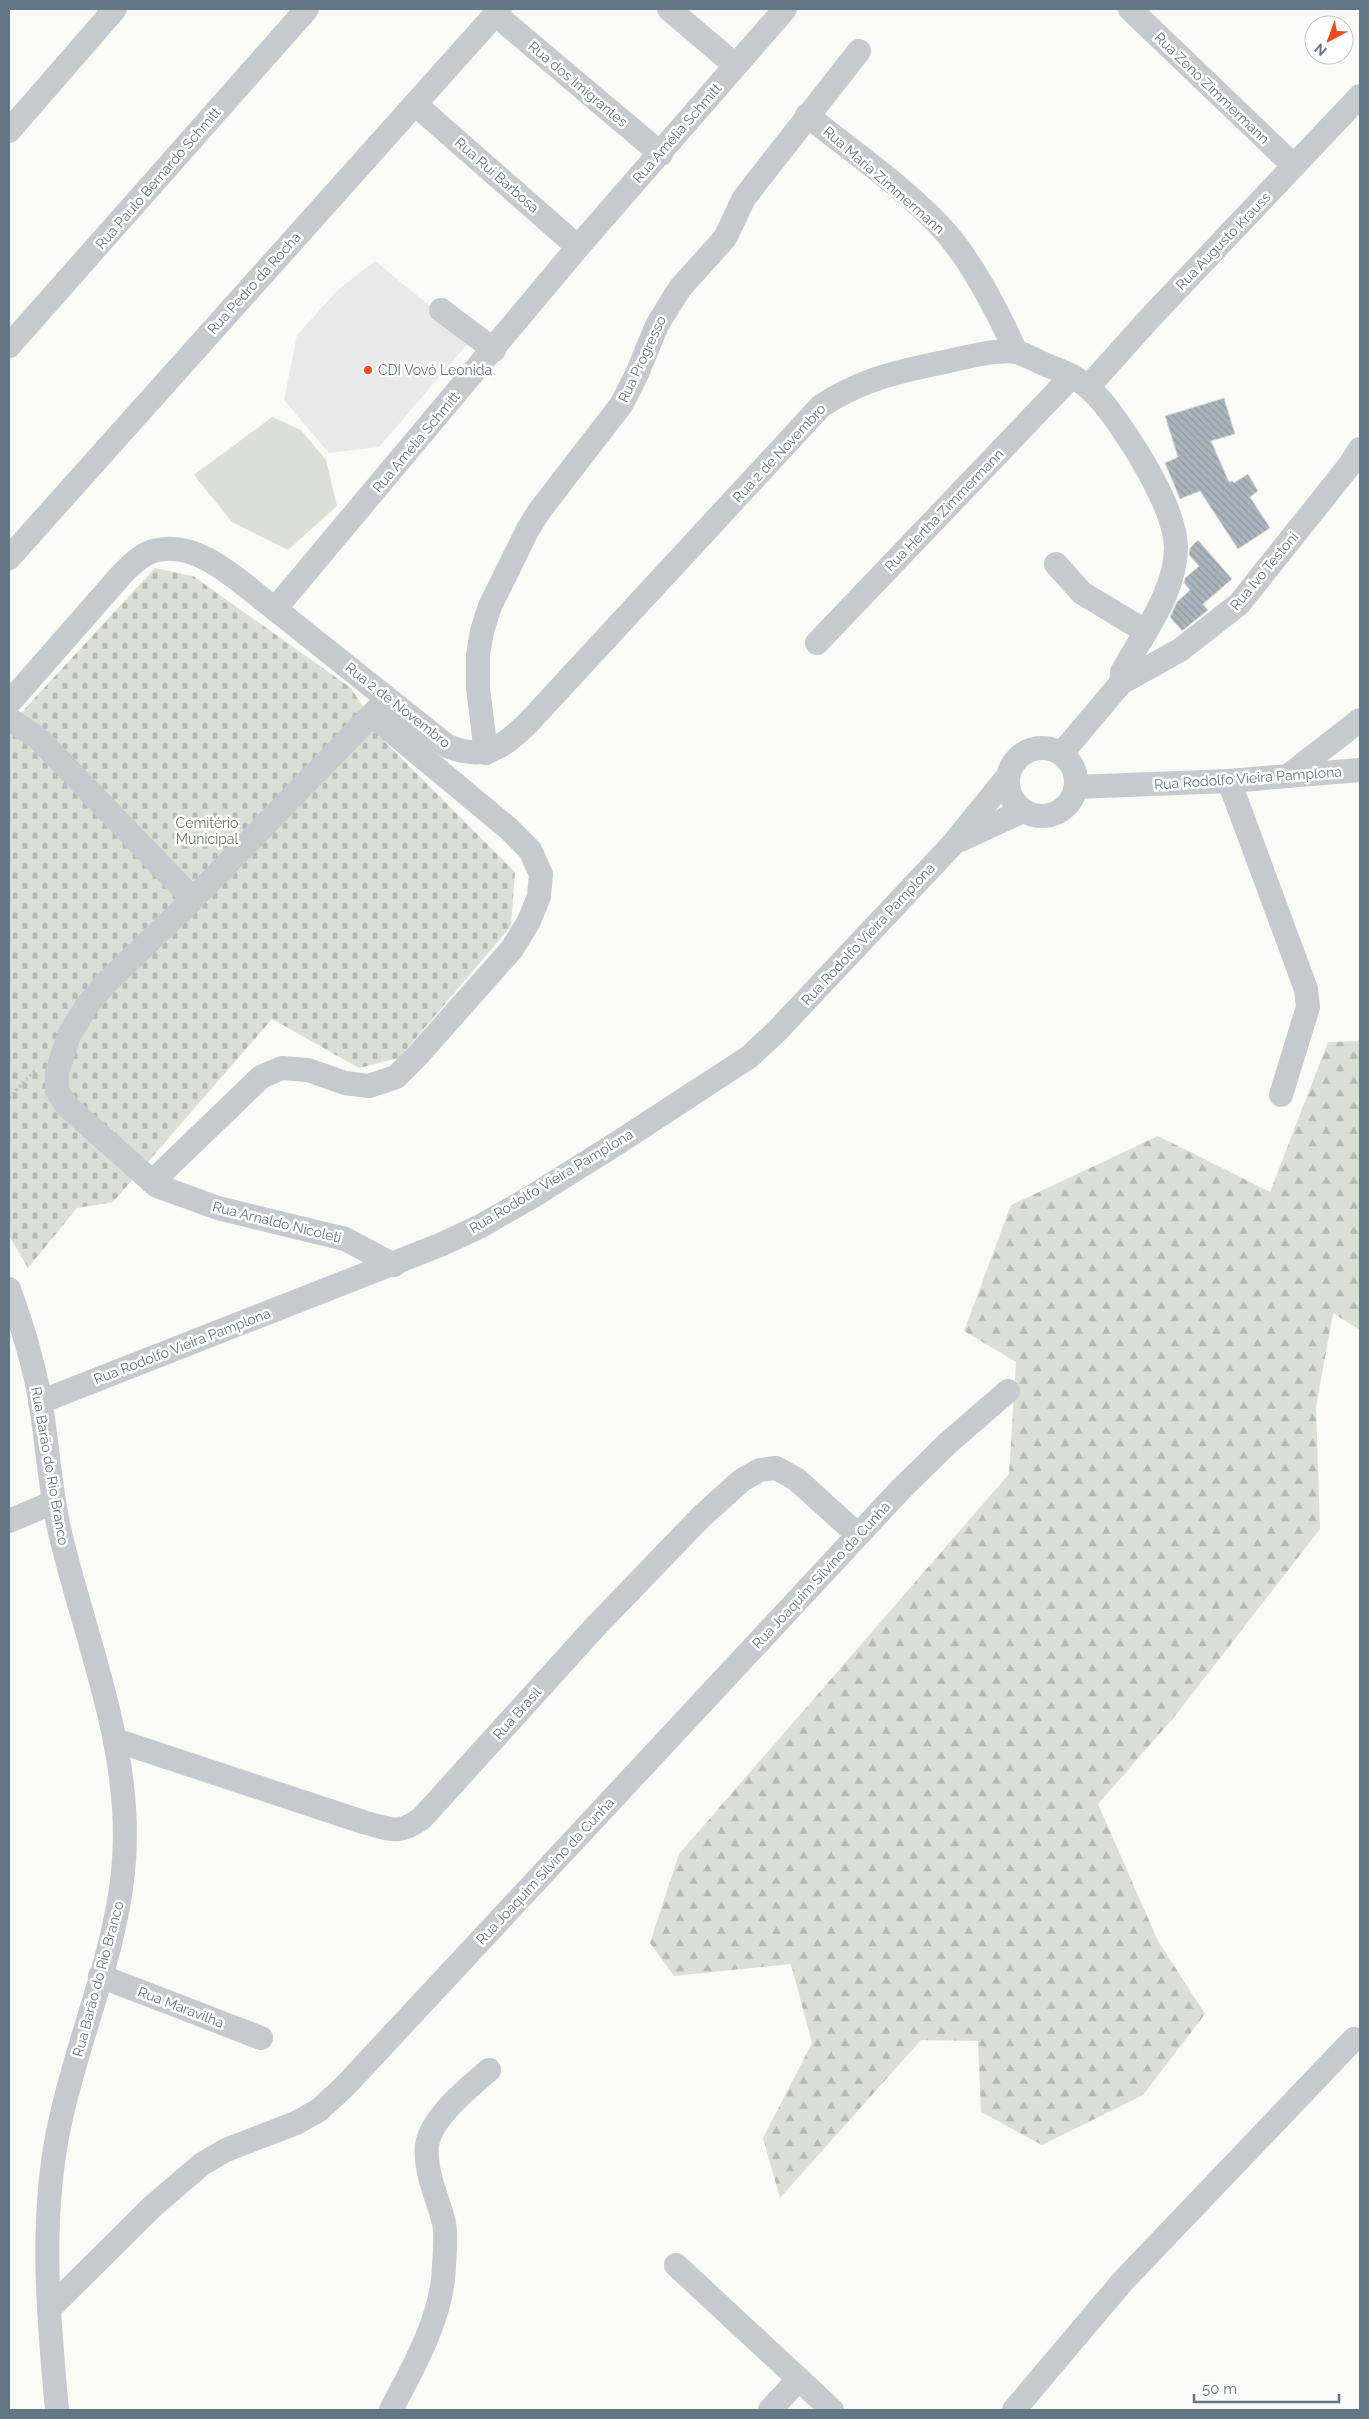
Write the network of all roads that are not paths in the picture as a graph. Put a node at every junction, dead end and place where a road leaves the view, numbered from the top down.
1 (114, 9) edge
2 (307, 9) edge
3 (669, 9) edge
4 (785, 9) edge
5 (1130, 9) edge
6 (498, 12) edge
7 (859, 51) dead end
8 (735, 65) junction
9 (1360, 96) edge
10 (415, 104) junction
11 (808, 115) junction
12 (9, 130) edge
13 (660, 154) junction
14 (1294, 166) junction
15 (578, 247) junction
16 (441, 310) dead end
17 (9, 346) edge
18 (494, 350) junction
19 (1016, 352) junction
20 (1080, 382) junction
21 (1360, 449) edge
22 (9, 558) edge
23 (1056, 564) dead end
24 (275, 609) junction
25 (1145, 631) junction
26 (817, 644) dead end
27 (1121, 683) junction
28 (9, 703) edge
29 (379, 707) junction
30 (9, 718) edge
31 (1360, 720) edge
32 (486, 753) junction
33 (1062, 753) junction
34 (1360, 770) edge
35 (1008, 776) junction
36 (1288, 776) junction
37 (1229, 781) junction
38 (1076, 787) junction
39 (1024, 810) junction
40 (952, 844) junction
41 (193, 899) junction
42 (1281, 1095) dead end
43 (155, 1184) junction
44 (394, 1265) junction
45 (9, 1289) edge
46 (1008, 1391) dead end
47 (40, 1402) junction
48 (54, 1502) junction
49 (9, 1521) edge
50 (858, 1535) junction
51 (115, 1740) junction
52 (100, 1976) junction
53 (261, 2038) dead end
54 (1354, 2040) dead end
55 (489, 2070) dead end
56 (676, 2265) dead end
57 (49, 2309) junction
58 (799, 2379) junction
59 (61, 2406) edge
60 (391, 2410) edge
61 (770, 2410) edge
62 (832, 2410) edge
63 (1014, 2410) edge

1 - 12 street
2 - 17 street, Rua Paulo Bernardo Schmitt
3 - 8 street
4 - 8 street, Rua Amélia Schmitt
5 - 14 street, Rua Zeno Zimmermann
6 - 10 street, Rua Pedro da Rocha
6 - 13 street, Rua dos Imigrantes
7 - 11 street, Rua Progresso
8 - 13 street, Rua Amélia Schmitt
9 - 14 street, Rua Augusto Krauss
10 - 15 street, Rua Rui Barbosa
10 - 22 street, Rua Pedro da Rocha
11 - 19 street, Rua Maria Zimmermann
11 - 32 street, Rua Progresso
13 - 15 street, Rua Amélia Schmitt
14 - 20 street, Rua Augusto Krauss
15 - 18 street, Rua Amélia Schmitt
16 - 18 street
18 - 24 street, Rua Amélia Schmitt
19 - 20 street, Rua 2 de Novembro
19 - 32 street, Rua 2 de Novembro
20 - 25 street, Rua 2 de Novembro
20 - 26 street, Rua Hertha Zimmermann
21 - 27 street, Rua Ivo Testoni
23 - 25 street
24 - 28 street
24 - 29 street, Rua 2 de Novembro
25 - 27 street, Rua 2 de Novembro
27 - 33 street, Rua Ivo Testoni
29 - 32 street, Rua 2 de Novembro
29 - 41 street
29 - 43 street
30 - 41 street
31 - 36 street
33 - 35 street
33 - 38 street
34 - 36 street, Rua Rodolfo Vieira Pamplona
35 - 39 street
35 - 40 street, Rua Rodolfo Vieira Pamplona
36 - 37 street, Rua Rodolfo Vieira Pamplona
37 - 38 street, Rua Rodolfo Vieira Pamplona
37 - 42 street
38 - 39 street
39 - 40 street, Rua Rodolfo Vieira Pamplona
40 - 44 street, Rua Rodolfo Vieira Pamplona
41 - 43 street
43 - 44 street, Rua Arnaldo Nicoleti
44 - 47 street, Rua Rodolfo Vieira Pamplona
45 - 47 street, Rua Barão do Rio Branco
46 - 50 street, Rua Joaquim Silvino da Cunha
47 - 48 street, Rua Barão do Rio Branco
48 - 49 street
48 - 51 street, Rua Barão do Rio Branco
50 - 51 street, Rua Brasil
50 - 57 street, Rua Joaquim Silvino da Cunha
51 - 52 street, Rua Barão do Rio Branco
52 - 53 street, Rua Maravilha
52 - 57 street, Rua Barão do Rio Branco
54 - 63 street
55 - 60 street
56 - 58 street
57 - 59 street, Rua Barão do Rio Branco
58 - 61 street
58 - 62 street

